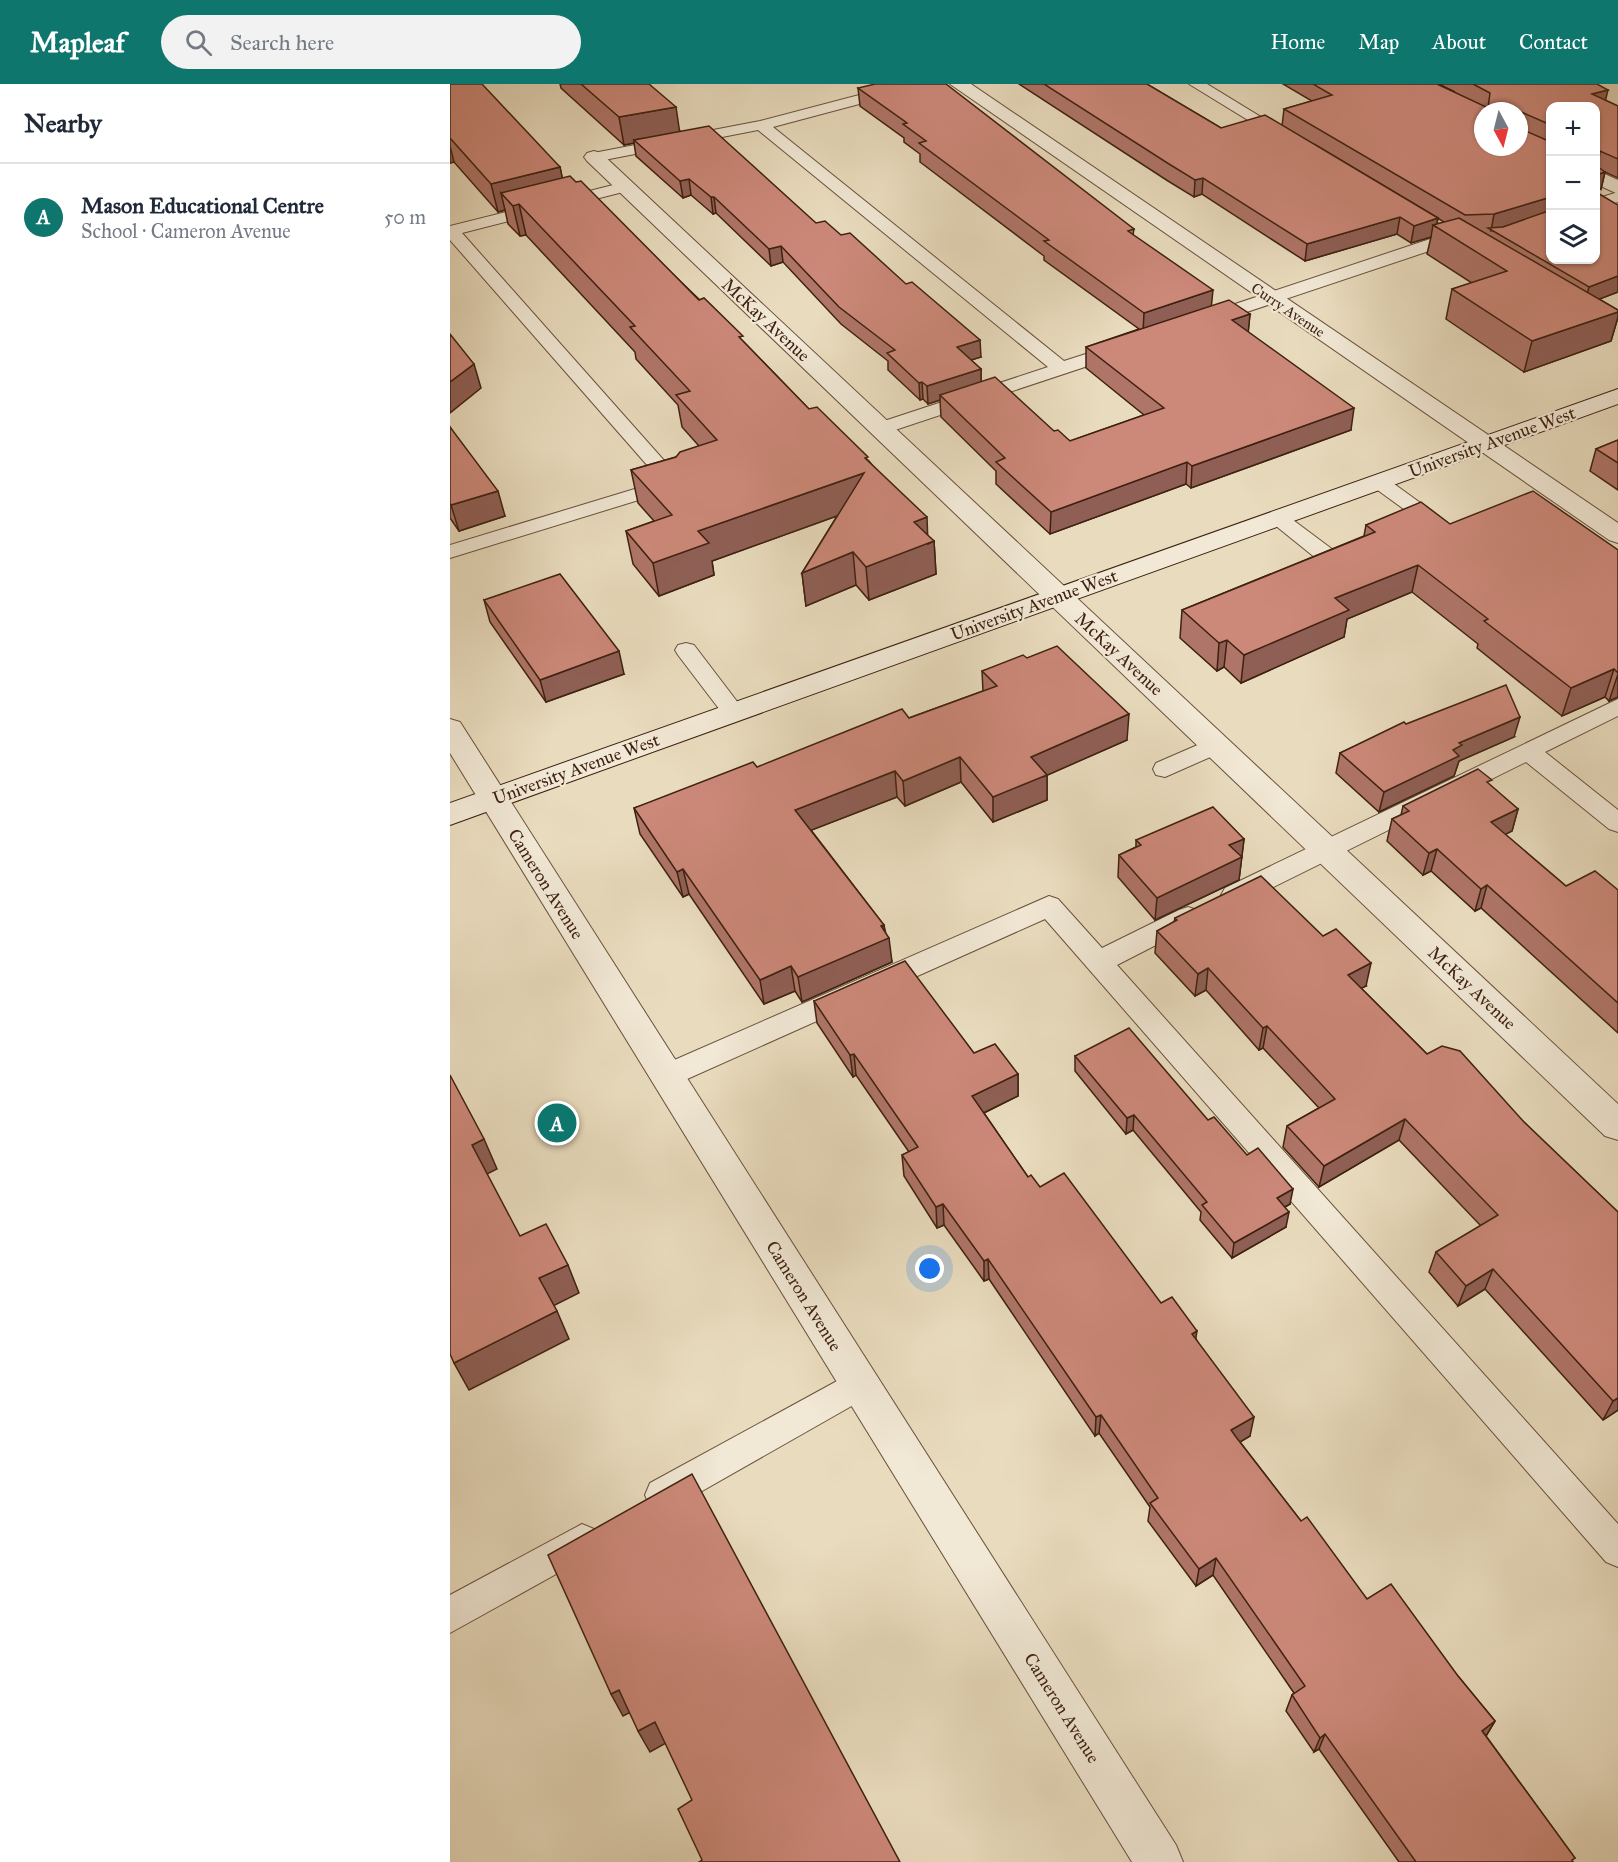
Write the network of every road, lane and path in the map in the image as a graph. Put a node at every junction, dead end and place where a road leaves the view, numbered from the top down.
1 (918, 84) edge
2 (959, 84) edge
3 (1196, 84) edge
4 (761, 125) junction
5 (1296, 144) edge
6 (594, 157) joint
7 (1600, 178) edge
8 (625, 186) junction
9 (1618, 188) edge
10 (1618, 197) edge
11 (1600, 203) edge
12 (1437, 227) edge
13 (1457, 239) junction
14 (1481, 245) edge
15 (1271, 298) junction
16 (1191, 325) edge
17 (1137, 343) edge
18 (1061, 368) junction
19 (1618, 396) edge
20 (882, 428) junction
21 (1484, 444) junction
22 (1379, 482) junction
23 (1278, 518) junction
24 (1441, 527) edge
25 (1618, 535) edge
26 (450, 552) edge
27 (1336, 563) edge
28 (1058, 597) junction
29 (686, 650) dead end
30 (1618, 707) edge
31 (734, 713) junction
32 (450, 729) edge
33 (1215, 745) junction
34 (1528, 751) junction
35 (1165, 769) dead end
36 (493, 799) junction
37 (450, 814) edge
38 (1618, 824) edge
39 (1326, 850) junction
40 (1098, 962) junction
41 (666, 1076) junction
42 (1618, 1126) edge
43 (859, 1384) junction
44 (1618, 1550) edge
45 (450, 1615) edge
46 (1159, 1862) edge

1 - 4 lane
2 - 15 street, Curry Avenue
3 - 5 lane
4 - 6 lane
4 - 18 lane
6 - 8 street, McKay Avenue
7 - 9 street
8 - 20 street, McKay Avenue
8 - 26 lane
10 - 11 lane
12 - 13 lane
13 - 14 lane
13 - 15 lane
15 - 16 lane
15 - 21 street, Curry Avenue
17 - 18 lane
18 - 20 lane
19 - 21 street, University Avenue West
20 - 28 street, McKay Avenue
21 - 22 street, University Avenue West
21 - 25 street, Curry Avenue
22 - 23 street, University Avenue West
22 - 24 lane
23 - 27 lane
23 - 28 street, University Avenue West
28 - 31 street, University Avenue West
28 - 33 street, McKay Avenue
29 - 31 lane
30 - 34 lane
31 - 36 street, University Avenue West
32 - 36 street, Cameron Avenue
33 - 35 lane
33 - 39 street, McKay Avenue
34 - 38 lane
34 - 39 lane
36 - 37 street, University Avenue West
36 - 41 street, Cameron Avenue
39 - 40 lane
39 - 42 street, McKay Avenue
40 - 41 lane
40 - 44 lane
41 - 43 street, Cameron Avenue
43 - 45 lane
43 - 46 street, Cameron Avenue

